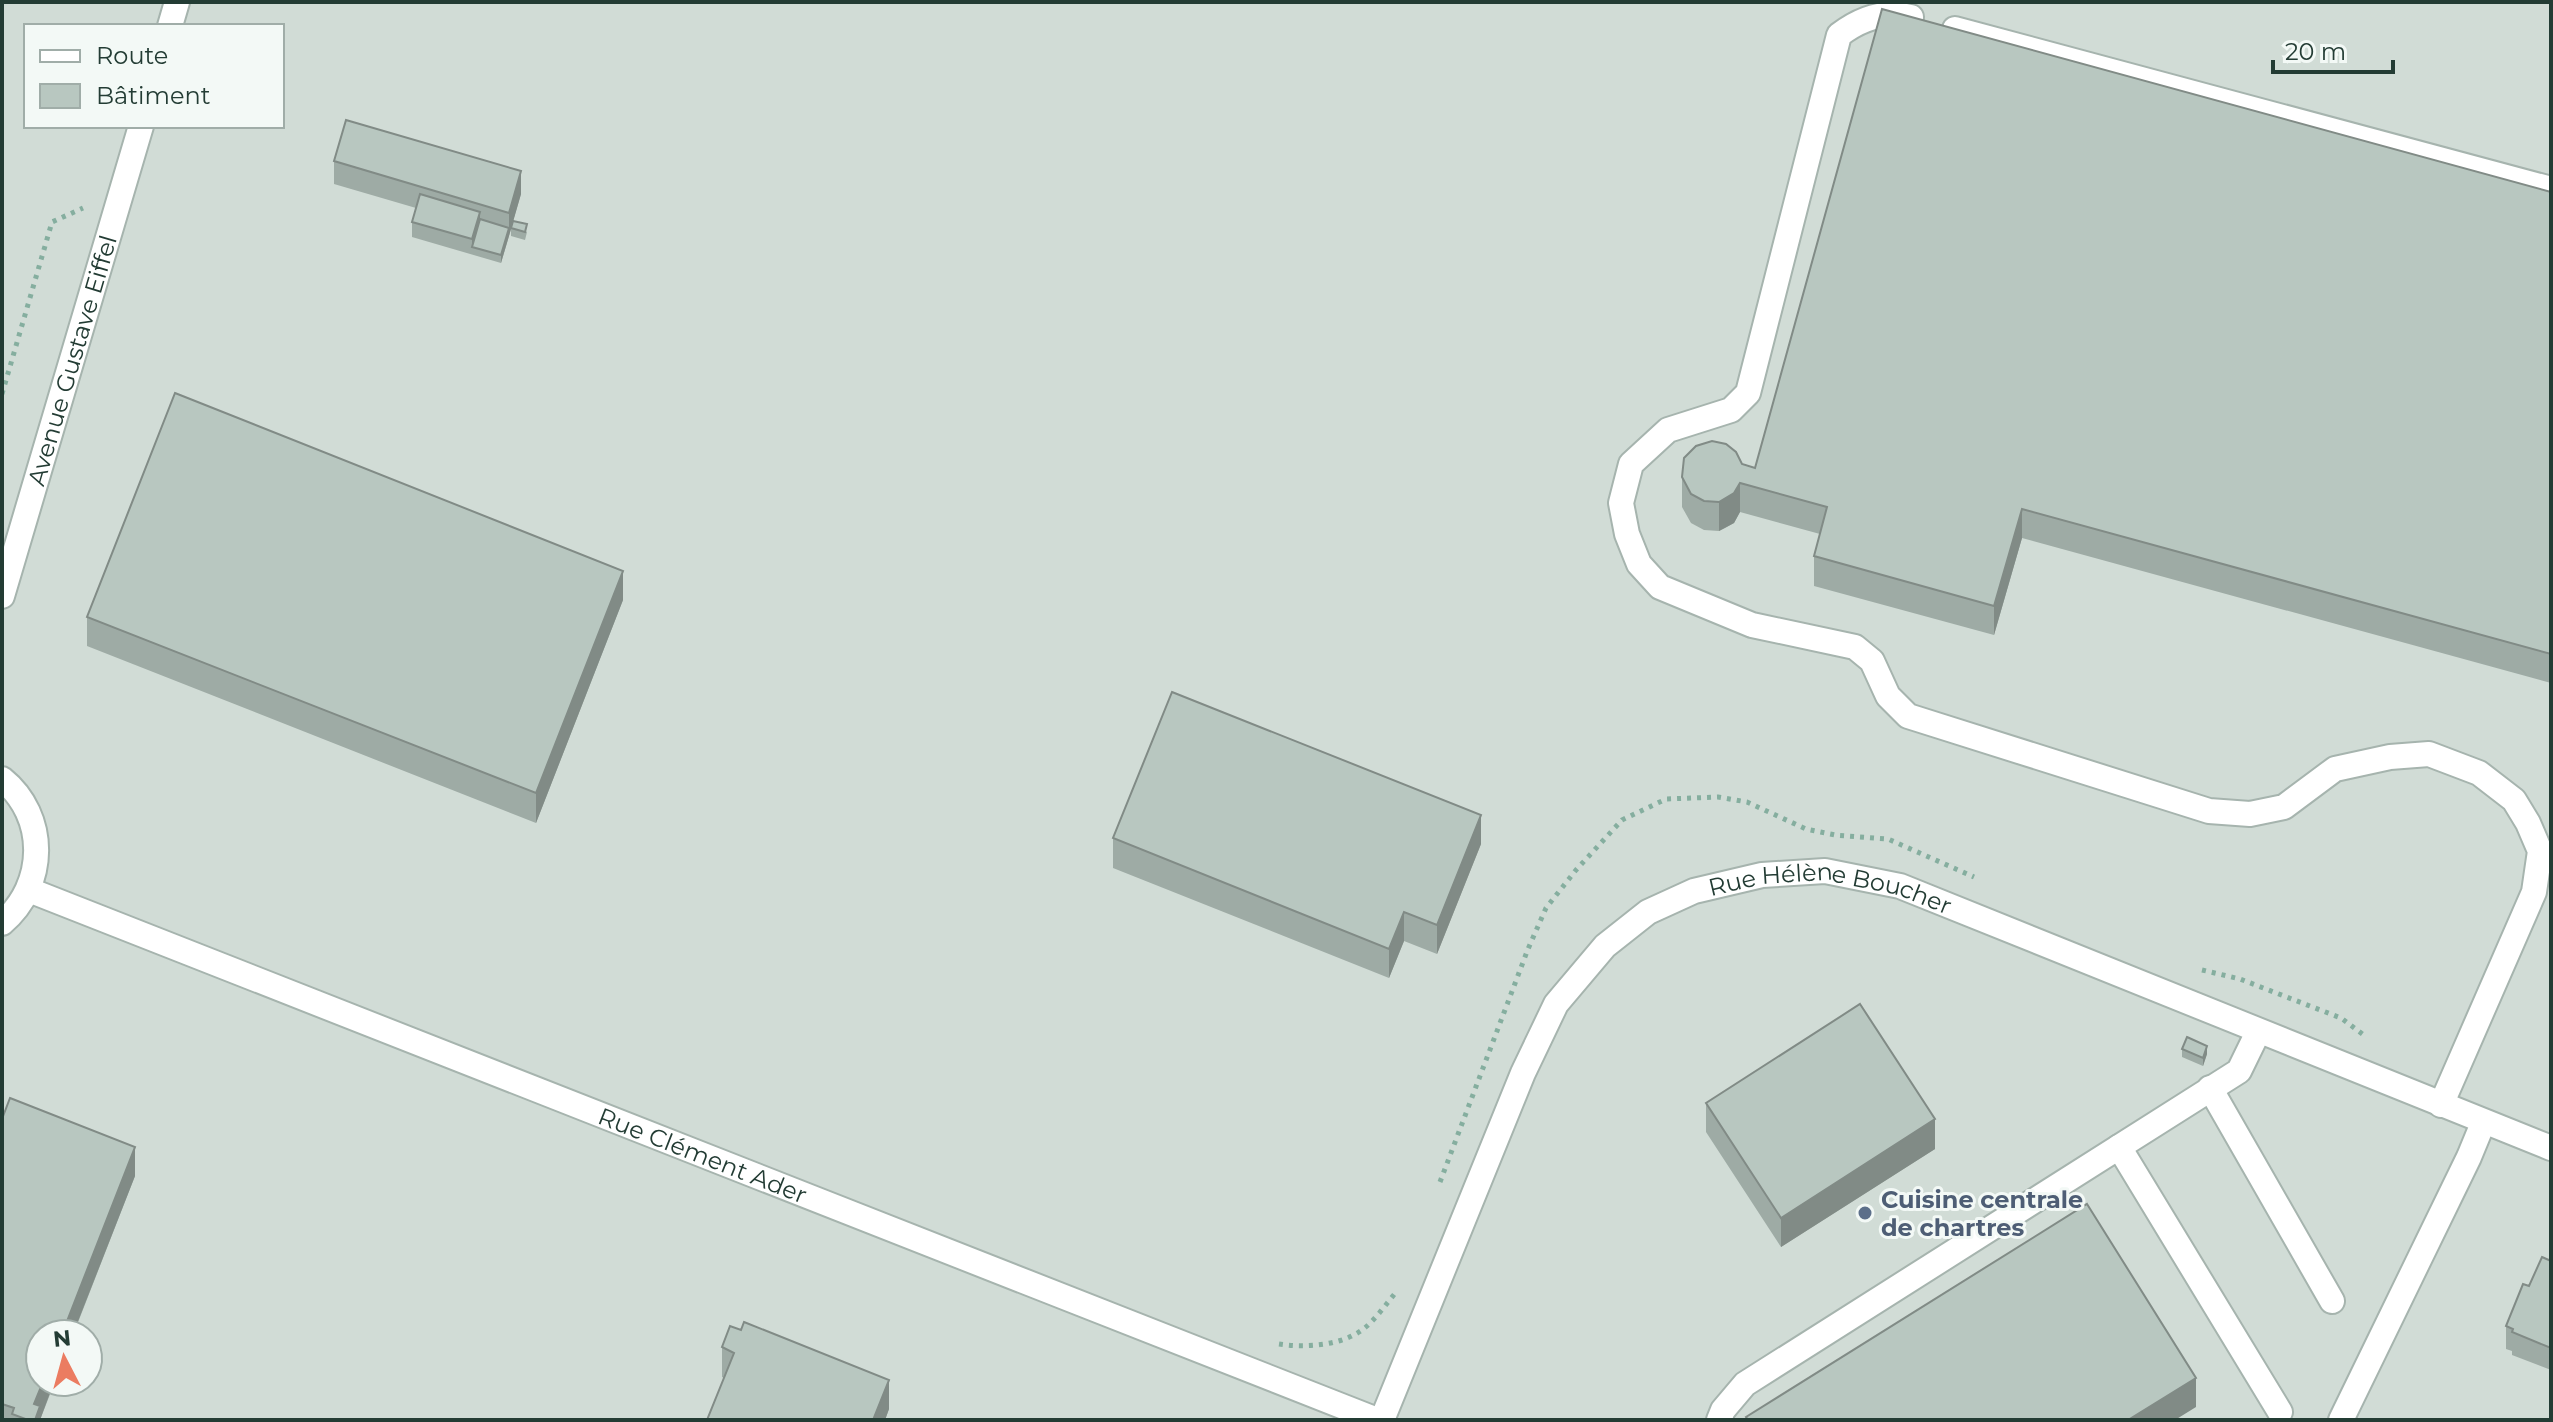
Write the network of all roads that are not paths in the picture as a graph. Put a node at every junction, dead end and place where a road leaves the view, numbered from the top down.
1 (177, 2) edge
2 (171, 24) edge
3 (140, 128) edge
4 (2551, 189) edge
5 (2, 596) edge
6 (2, 779) edge
7 (29, 890) junction
8 (2542, 894) edge
9 (2, 923) edge
10 (2258, 1032) junction
11 (2210, 1088) junction
12 (2441, 1105) junction
13 (2483, 1123) junction
14 (2119, 1147) junction
15 (2551, 1148) edge
16 (2332, 1301) dead end
17 (2280, 1412) dead end
18 (1379, 1420) edge
19 (1719, 1420) edge
20 (2341, 1420) edge

1 - 2 street
3 - 5 street, Avenue Gustave Eiffel
4 - 8 street
6 - 7 street
7 - 9 street
7 - 18 street, Rue Clément Ader
8 - 12 street
10 - 11 street
10 - 12 street, Rue Hélène Boucher
10 - 18 street, Rue Hélène Boucher
11 - 14 street
11 - 16 street
12 - 13 street, Rue Hélène Boucher
13 - 15 street, Rue Hélène Boucher
13 - 20 street
14 - 17 street
14 - 19 street

